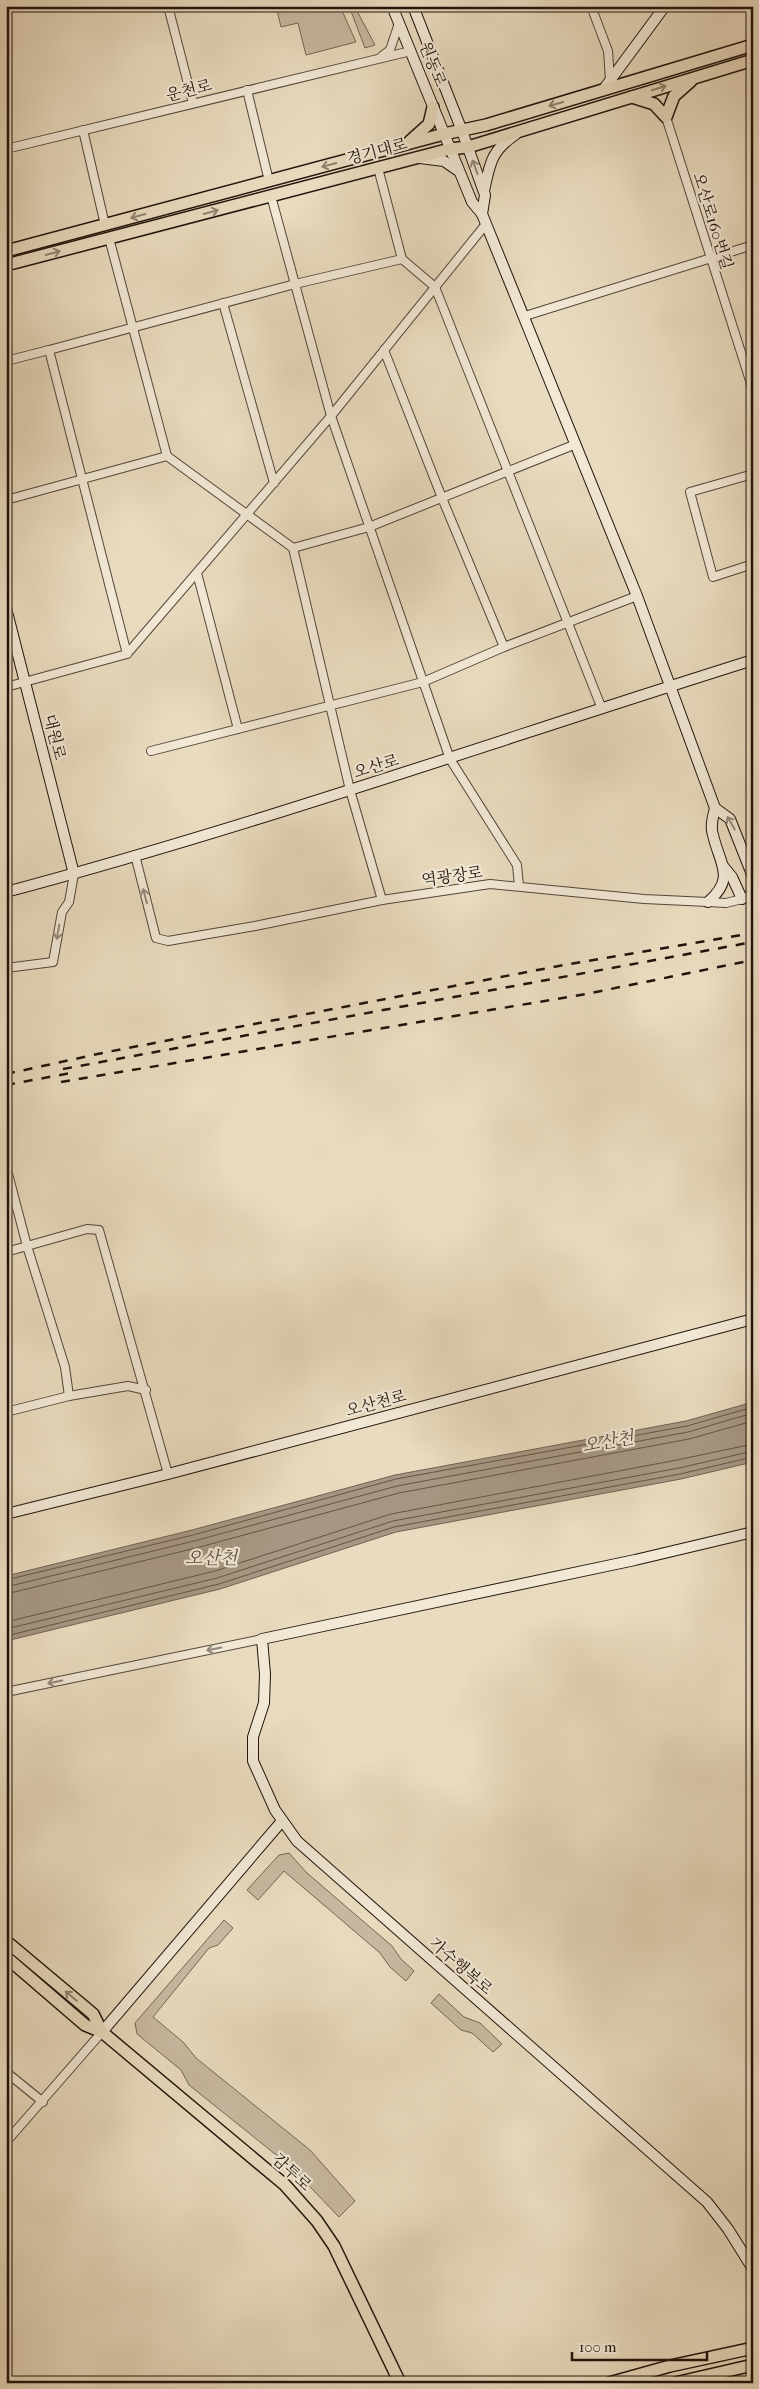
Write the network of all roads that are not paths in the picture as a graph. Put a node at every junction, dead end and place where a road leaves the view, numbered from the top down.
1 (168, 6) edge
2 (392, 6) edge
3 (413, 6) edge
4 (591, 6) edge
5 (665, 6) edge
6 (399, 23) junction
7 (753, 45) edge
8 (411, 51) junction
9 (378, 58) junction
10 (753, 60) edge
11 (694, 78) junction
12 (610, 80) junction
13 (247, 90) junction
14 (603, 90) junction
15 (632, 97) junction
16 (193, 103) junction
17 (433, 107) junction
18 (596, 108) junction
19 (455, 113) junction
20 (666, 117) junction
21 (488, 124) junction
22 (83, 130) junction
23 (462, 131) junction
24 (520, 131) junction
25 (444, 134) junction
26 (407, 144) junction
27 (468, 147) junction
28 (6, 149) edge
29 (450, 149) junction
30 (416, 158) junction
31 (378, 168) junction
32 (459, 172) junction
33 (269, 181) junction
34 (483, 192) junction
35 (272, 196) junction
36 (484, 219) junction
37 (105, 225) junction
38 (109, 238) junction
39 (753, 245) edge
40 (6, 251) edge
41 (710, 258) junction
42 (402, 259) junction
43 (6, 265) edge
44 (295, 284) junction
45 (435, 287) junction
46 (223, 303) junction
47 (525, 316) junction
48 (133, 328) junction
49 (49, 350) junction
50 (384, 350) junction
51 (6, 361) edge
52 (753, 390) edge
53 (331, 416) junction
54 (576, 444) junction
55 (167, 456) junction
56 (508, 471) junction
57 (753, 474) edge
58 (82, 479) junction
59 (274, 483) junction
60 (442, 498) junction
61 (6, 500) edge
62 (247, 514) junction
63 (369, 526) junction
64 (293, 548) junction
65 (753, 564) edge
66 (197, 573) junction
67 (637, 596) junction
68 (6, 608) edge
69 (569, 622) junction
70 (504, 647) junction
71 (127, 654) junction
72 (753, 660) edge
73 (26, 682) junction
74 (423, 682) junction
75 (671, 686) junction
76 (6, 687) edge
77 (330, 705) junction
78 (602, 709) junction
79 (238, 729) junction
80 (151, 751) dead end
81 (450, 759) junction
82 (350, 790) junction
83 (715, 808) junction
84 (134, 855) junction
85 (723, 866) junction
86 (74, 874) junction
87 (753, 877) edge
88 (519, 886) junction
89 (6, 892) edge
90 (753, 892) edge
91 (742, 899) junction
92 (382, 900) junction
93 (708, 902) junction
94 (6, 968) edge
95 (6, 1166) edge
96 (27, 1246) junction
97 (6, 1252) edge
98 (753, 1319) edge
99 (146, 1390) junction
100 (70, 1396) junction
101 (6, 1412) edge
102 (168, 1474) junction
103 (6, 1514) edge
104 (753, 1532) edge
105 (262, 1639) junction
106 (6, 1692) edge
107 (282, 1821) junction
108 (6, 1941) edge
109 (6, 1957) edge
110 (102, 2032) junction
111 (6, 2072) edge
112 (43, 2102) junction
113 (6, 2142) edge
114 (753, 2269) edge
115 (753, 2348) edge
116 (753, 2365) edge
117 (400, 2383) edge
118 (609, 2383) edge
119 (675, 2383) edge

1 - 16 street
2 - 6 street, 원동로
3 - 19 street
4 - 12 street
5 - 12 street
6 - 8 street, 원동로
6 - 9 street
7 - 14 main road, 경기대로
8 - 9 street, 운천로
8 - 17 street, 원동로
9 - 13 street, 운천로
10 - 11 main road, 경기대로
15 -> 11 main road, 경기대로
11 - 20 main road
12 - 14 street
13 - 16 street, 운천로
13 - 33 street
14 - 18 main road
14 -> 21 main road, 경기대로
15 - 18 main road, 경기대로
15 - 20 main road
16 - 22 street, 운천로
17 - 25 street, 원동로
17 - 26 main road
18 - 24 main road, 경기대로
19 - 21 street
19 - 23 street
20 - 41 street, 오산로160번길
21 - 23 main road, 경기대로
22 - 28 street, 운천로
22 - 37 street
23 - 25 main road, 경기대로
23 - 27 street
24 - 27 main road, 경기대로
24 - 34 street
25 - 26 main road, 경기대로
25 - 29 street, 원동로
26 -> 33 main road, 경기대로
27 - 29 main road, 경기대로
34 -> 27 street
29 - 30 main road, 경기대로
29 - 32 street, 원동로
30 - 31 main road, 경기대로
30 - 32 street
31 - 35 main road, 경기대로
31 - 42 street
32 - 36 street, 원동로
33 -> 37 main road, 경기대로
34 - 36 street
38 -> 35 main road, 경기대로
35 - 44 street
36 - 45 street
36 - 47 street
37 - 40 main road, 경기대로
43 -> 38 main road, 경기대로
38 - 48 street
39 - 41 street
41 - 47 street
41 - 52 street, 오산로160번길
42 - 44 street
42 - 45 street
44 - 46 street
44 - 53 street
45 - 50 street
45 - 56 street
46 - 48 street
46 - 59 street
47 - 54 street
48 - 49 street
48 - 55 street
49 - 51 street
49 - 58 street
50 - 53 street
50 - 60 street
53 - 59 street
53 - 63 street
54 - 56 street
54 - 67 street
55 - 58 street
55 - 62 street
56 - 60 street
56 - 69 street
57 - 65 street
58 - 61 street
58 - 71 street
59 - 62 street
60 - 63 street
60 - 70 street
62 - 64 street
62 - 66 street
63 - 64 street
63 - 74 street
64 - 77 street
66 - 71 street
66 - 79 street
67 - 69 street
67 - 75 street
68 - 73 street, 대원로
69 - 70 street
69 - 78 street
70 - 74 street
71 - 73 street
72 - 75 street, 오산로
73 - 76 street
73 - 86 street, 대원로
74 - 77 street
74 - 81 street
75 - 78 street, 오산로
75 - 83 street
77 - 79 street
77 - 82 street
78 - 81 street, 오산로
79 - 80 street
81 - 82 street, 오산로
81 - 88 street
82 - 84 street, 오산로
82 - 92 street
83 - 85 street
87 -> 83 street
84 - 86 street, 오산로
92 -> 84 street, 역광장로
85 - 91 street
85 - 93 street
86 - 89 street, 오산로
86 -> 94 street
88 - 92 street, 역광장로
88 - 93 street, 역광장로
90 - 91 street, 역광장로
91 - 93 street, 역광장로
95 - 96 street
96 - 97 street
96 - 99 street
96 - 100 street
98 - 102 street, 오산천로
99 - 100 street
99 - 102 street
100 - 101 street
102 - 103 street, 오산천로
104 - 105 street
105 -> 106 street
105 - 107 street, 가수행복로
107 - 110 street
107 - 114 street, 가수행복로
110 -> 108 main road, 감투로
109 - 110 main road, 감투로
110 - 112 street
110 - 117 main road, 감투로
111 - 112 street
112 - 113 street
115 - 118 main road
116 - 119 main road

